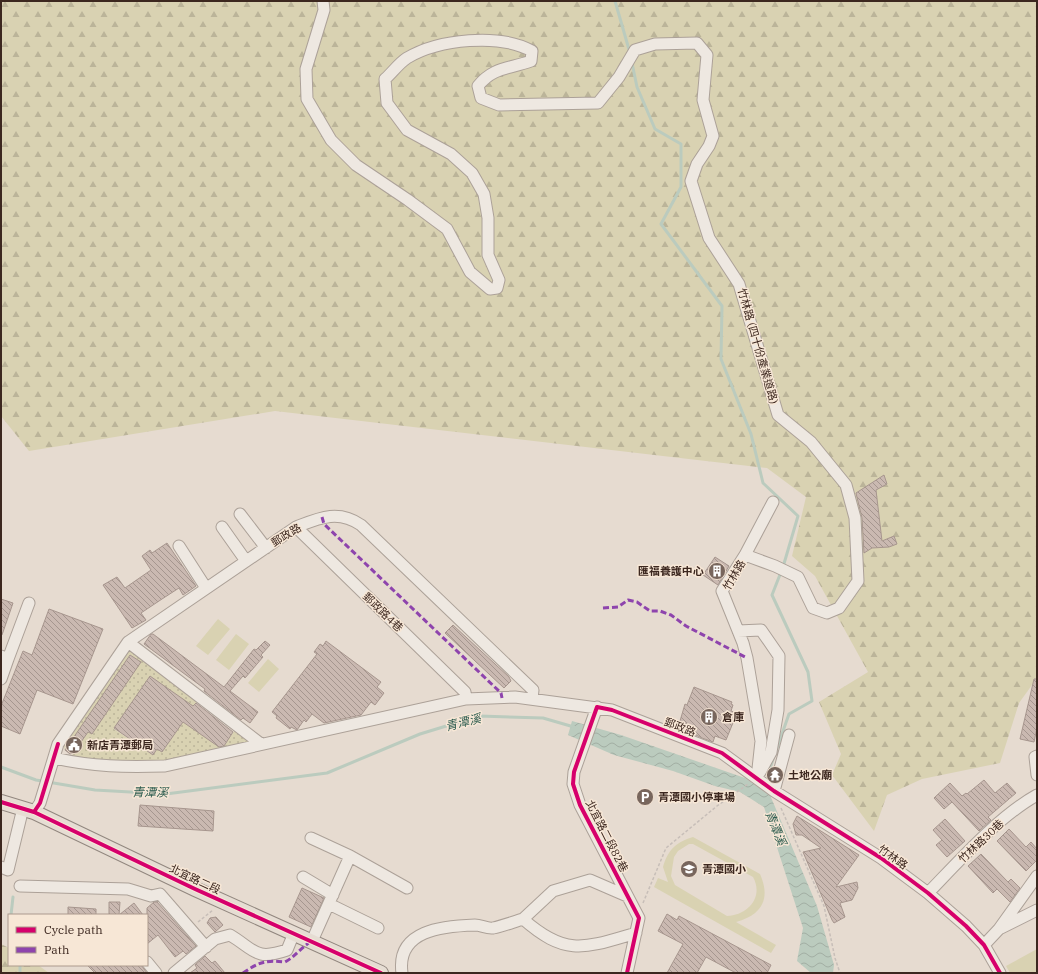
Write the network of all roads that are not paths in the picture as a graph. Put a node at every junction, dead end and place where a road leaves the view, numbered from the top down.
1 (323, 1) edge
2 (773, 502) dead end
3 (240, 514) dead end
4 (222, 527) dead end
5 (296, 527) junction
6 (179, 546) dead end
7 (266, 548) junction
8 (745, 555) junction
9 (246, 561) junction
10 (206, 588) junction
11 (29, 603) dead end
12 (738, 631) junction
13 (128, 642) junction
14 (4, 657) edge
15 (1, 679) edge
16 (466, 699) junction
17 (532, 699) junction
18 (597, 707) junction
19 (789, 735) dead end
20 (261, 744) junction
21 (1037, 756) edge
22 (53, 762) junction
23 (1037, 775) edge
24 (756, 778) junction
25 (774, 791) junction
26 (1037, 795) edge
27 (1, 802) edge
28 (32, 808) junction
29 (311, 838) dead end
30 (350, 856) junction
31 (1, 868) edge
32 (1037, 876) edge
33 (303, 877) dead end
34 (20, 886) dead end
35 (407, 888) dead end
36 (928, 892) junction
37 (628, 896) junction
38 (331, 900) junction
39 (1037, 910) edge
40 (523, 919) junction
41 (378, 928) dead end
42 (999, 929) junction
43 (294, 933) junction
44 (636, 933) junction
45 (312, 942) junction
46 (984, 945) junction
47 (206, 946) junction
48 (148, 963) edge
49 (156, 973) edge
50 (174, 973) edge
51 (381, 973) edge
52 (402, 973) edge
53 (627, 973) edge
54 (1000, 973) edge

1 - 8 street, 竹林路 (四十份產業道路)
2 - 8 street
3 - 7 street
4 - 9 street
5 - 7 street, 郵政路
5 - 16 street, 郵政路4巷
5 - 17 street, 郵政路
6 - 10 street
7 - 9 street, 郵政路
8 - 12 street, 竹林路
9 - 10 street, 郵政路
10 - 13 street, 郵政路
11 - 14 street
12 - 24 street, 竹林路
12 - 24 street
13 - 20 street
13 - 22 street, 郵政路
14 - 15 street
16 - 17 street, 郵政路
16 - 20 street, 郵政路
17 - 18 street, 郵政路
18 - 24 street, 郵政路
18 - 37 street, 北宜路二段82巷
19 - 25 street
20 - 22 street, 郵政路
21 - 23 street
22 - 28 street
24 - 25 street, 竹林路
25 - 36 street, 竹林路
26 - 36 street, 竹林路30巷
27 - 28 main road, 北宜路二段
28 - 31 street
28 - 43 main road, 北宜路二段
29 - 30 street
30 - 35 street
30 - 38 street
32 - 42 street
33 - 38 street
34 - 47 street
36 - 46 street, 竹林路
37 - 40 street
37 - 44 street, 北宜路二段82巷
38 - 41 street
38 - 45 street
39 - 42 street
40 - 44 street
40 - 52 street
42 - 46 street
43 - 45 main road, 北宜路二段
43 - 47 street
44 - 53 street, 北宜路二段82巷
45 - 51 main road, 北宜路二段
46 - 54 street, 竹林路
47 - 50 street
48 - 49 street

